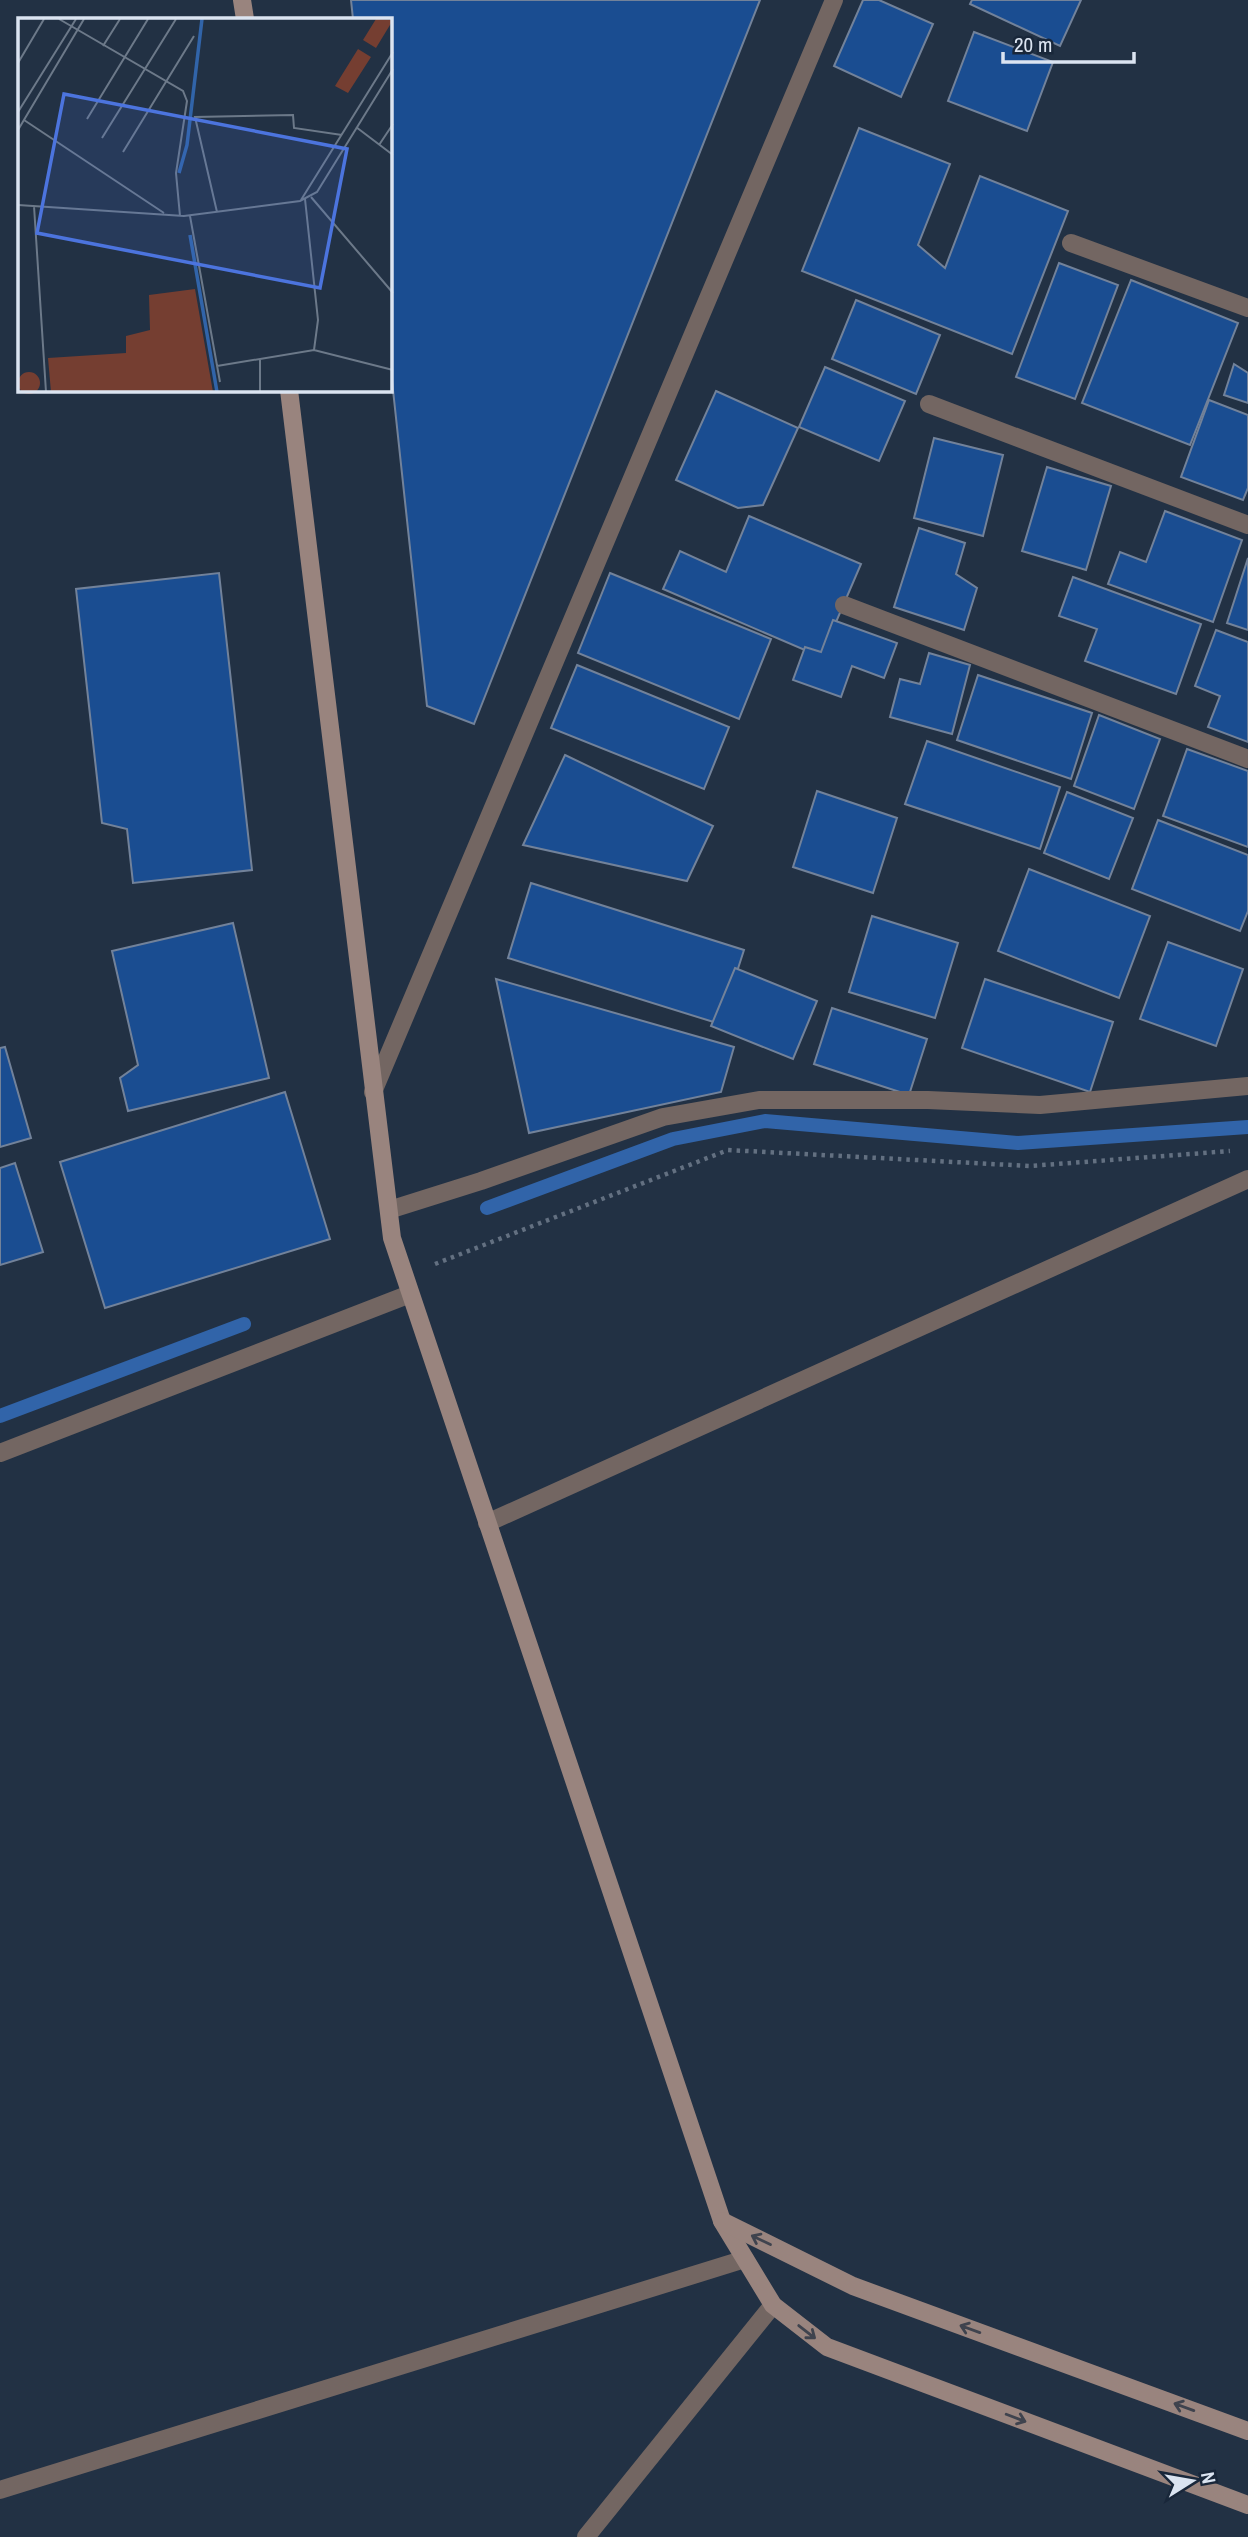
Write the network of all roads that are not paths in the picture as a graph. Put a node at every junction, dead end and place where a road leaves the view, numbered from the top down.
1 (242, 0) edge
2 (834, 0) edge
3 (245, 18) edge
4 (1071, 243) dead end
5 (1248, 308) edge
6 (289, 392) edge
7 (929, 404) dead end
8 (1248, 525) edge
9 (844, 605) dead end
10 (1248, 759) edge
11 (1248, 1086) edge
12 (373, 1092) junction
13 (1248, 1178) edge
14 (389, 1210) junction
15 (410, 1294) junction
16 (0, 1452) edge
17 (487, 1523) junction
18 (722, 2221) junction
19 (745, 2259) junction
20 (773, 2305) junction
21 (1248, 2431) edge
22 (0, 2490) edge
23 (1248, 2505) edge
24 (586, 2537) edge

1 - 3 main road
2 - 12 street
4 - 5 street
6 - 12 main road
7 - 8 street
9 - 10 street
11 - 14 street
12 - 14 main road
13 - 17 street
14 - 15 main road
15 - 16 street
15 - 17 main road
17 - 18 main road
18 - 19 main road
21 -> 18 main road
19 - 20 main road
19 - 22 street
20 -> 23 main road
20 - 24 street

